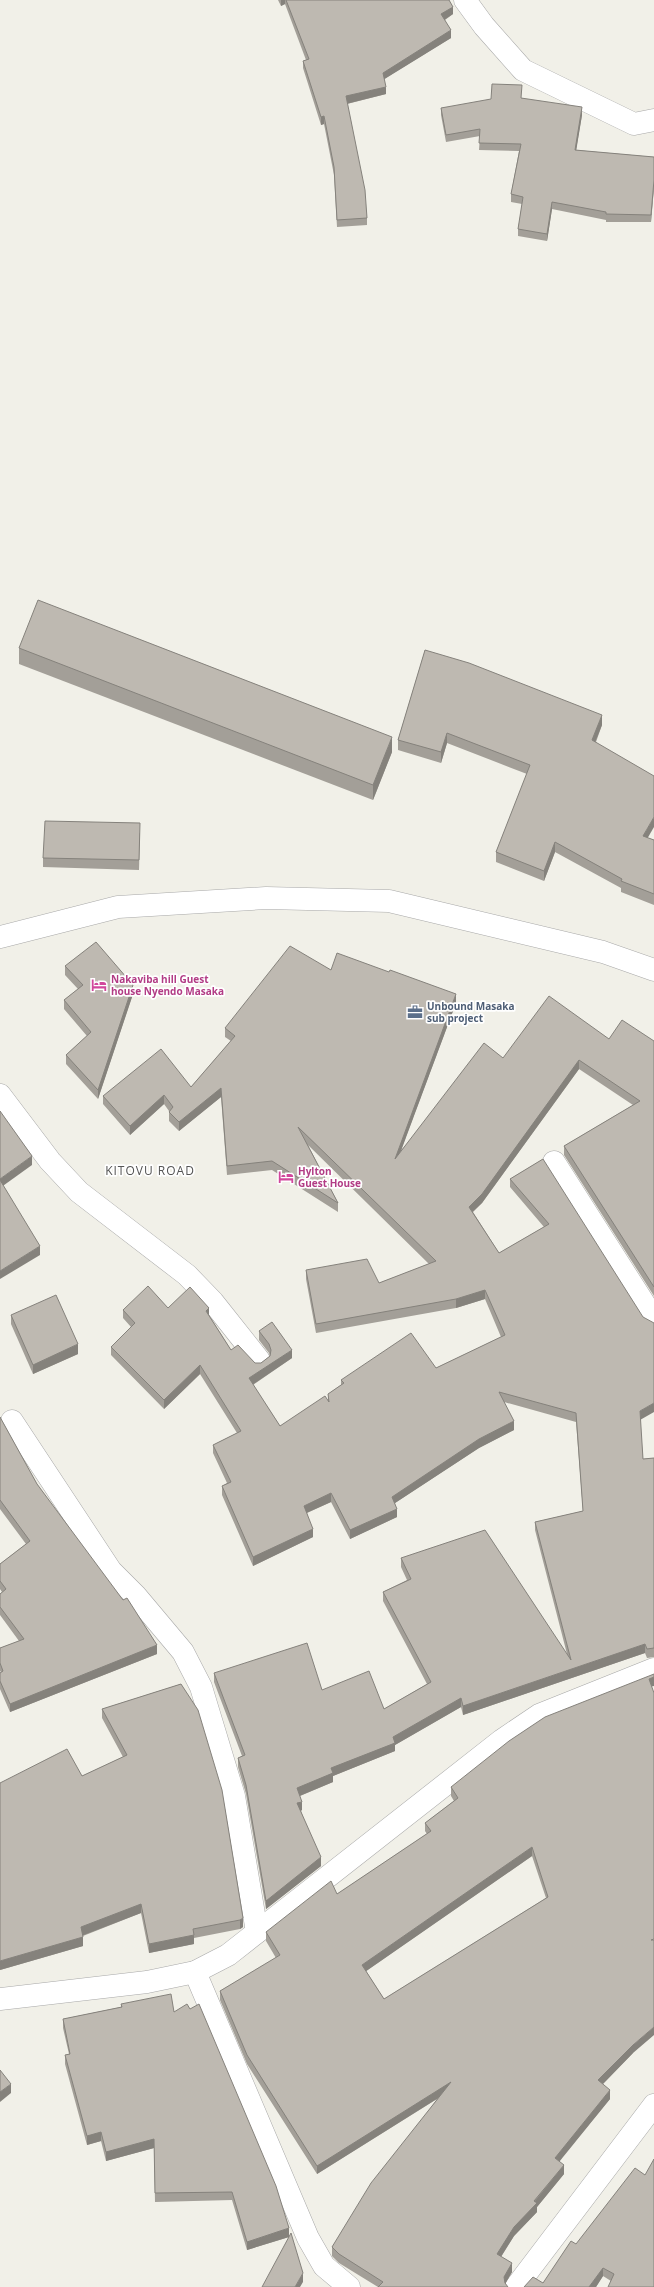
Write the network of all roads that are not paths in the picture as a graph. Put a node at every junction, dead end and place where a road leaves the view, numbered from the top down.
1 (465, 0) edge
2 (654, 120) edge
3 (0, 936) edge
4 (654, 970) edge
5 (0, 1095) edge
6 (554, 1162) dead end
7 (654, 1319) edge
8 (259, 1360) dead end
9 (12, 1421) dead end
10 (654, 1669) edge
11 (258, 1932) junction
12 (195, 1972) junction
13 (0, 1999) edge
14 (654, 2105) edge
15 (349, 2287) edge
16 (516, 2287) edge

1 - 2 street
3 - 4 street
5 - 8 street
6 - 7 street
9 - 11 street
10 - 11 street
11 - 12 street
12 - 13 street
12 - 15 street
14 - 16 street

